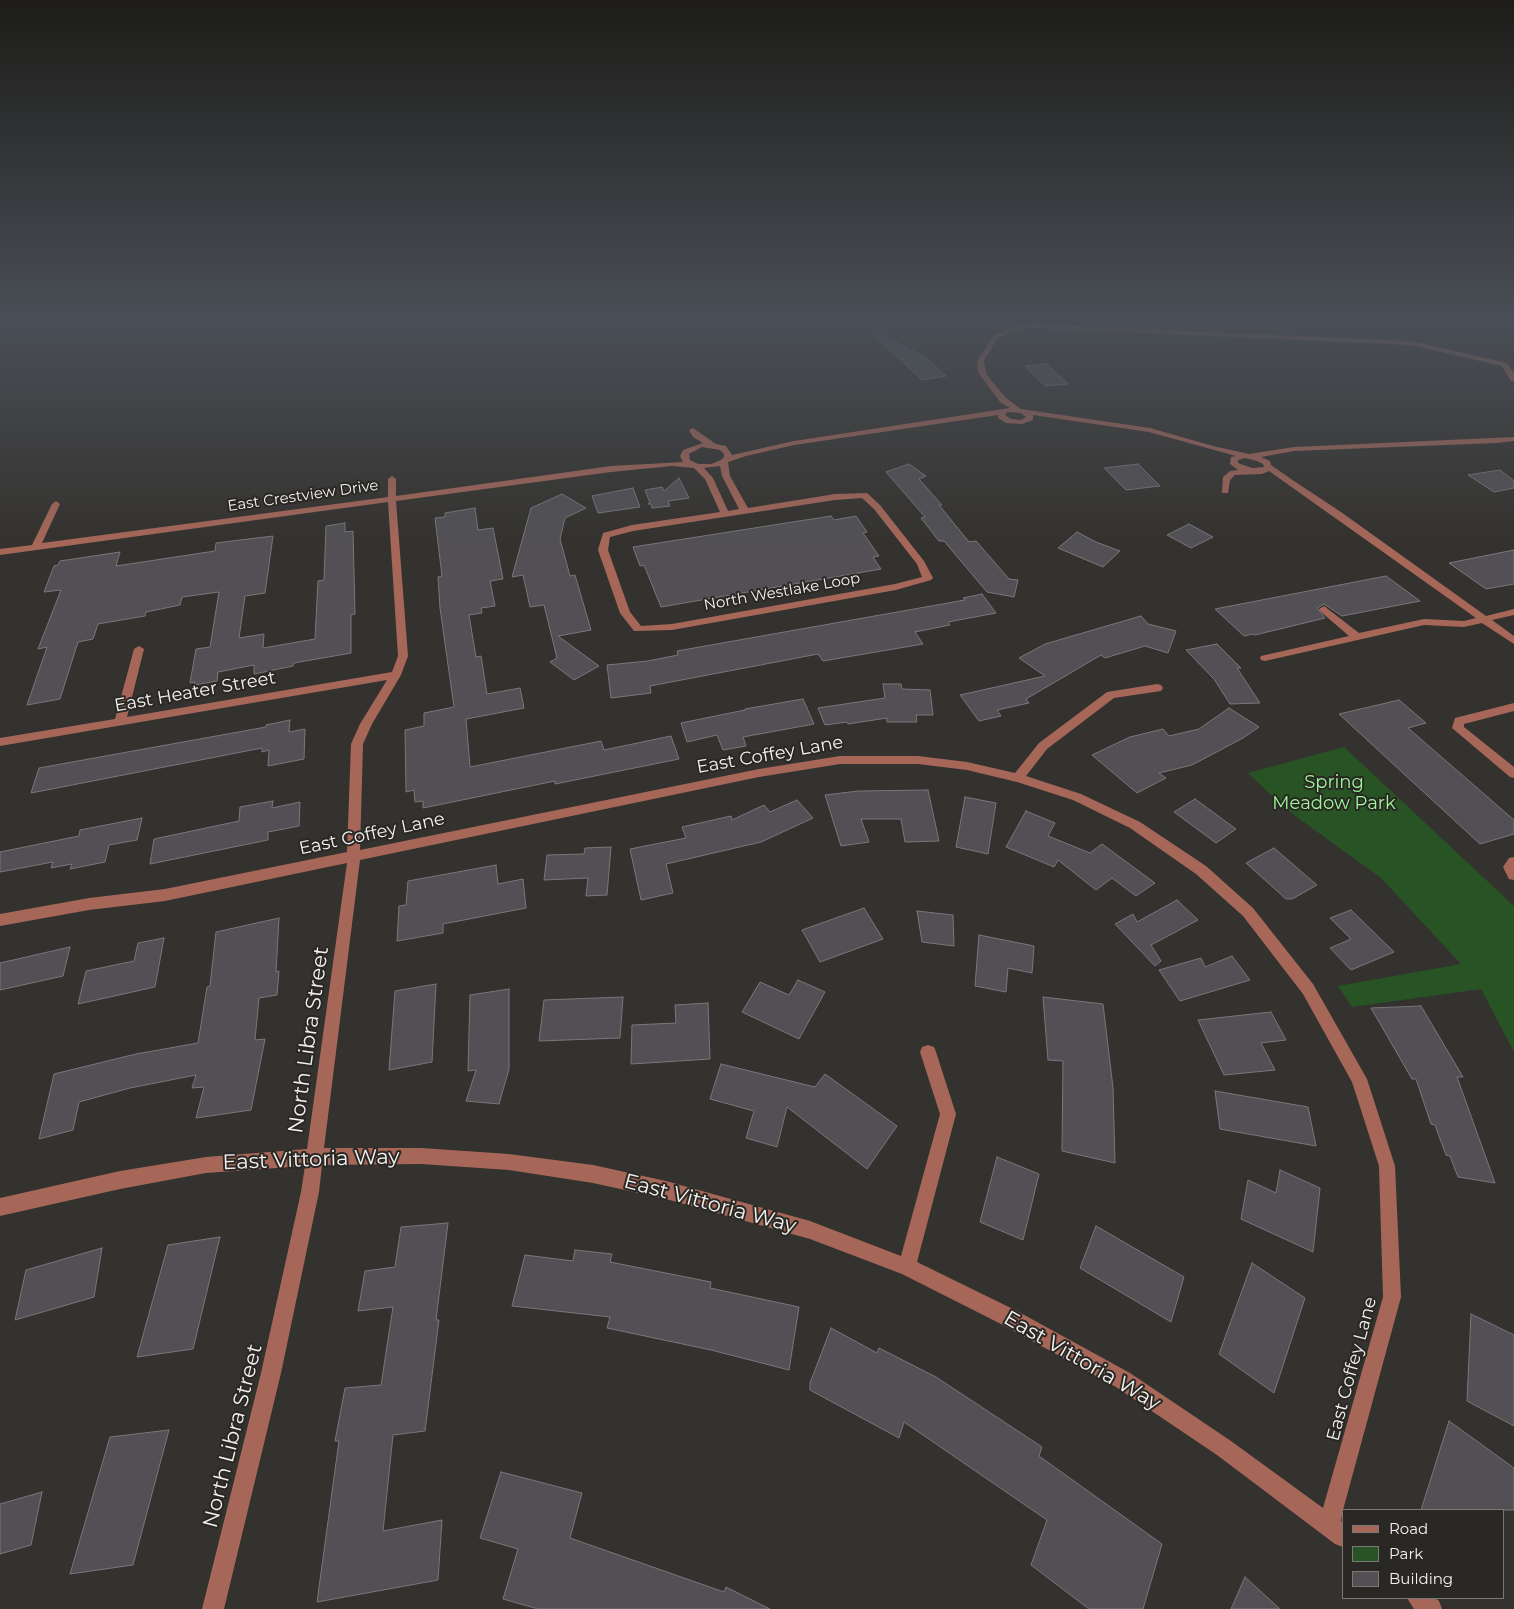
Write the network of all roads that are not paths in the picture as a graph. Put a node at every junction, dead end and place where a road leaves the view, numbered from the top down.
1 (999, 394) edge
2 (1003, 400) junction
3 (1020, 410) junction
4 (1004, 414) junction
5 (1055, 417) junction
6 (1029, 420) junction
7 (1514, 439) edge
8 (794, 443) junction
9 (717, 446) junction
10 (1212, 448) junction
11 (687, 450) junction
12 (1274, 453) junction
13 (1247, 456) junction
14 (726, 461) junction
15 (1268, 464) junction
16 (695, 465) junction
17 (1234, 466) junction
18 (611, 468) junction
19 (1254, 471) junction
20 (392, 479) dead end
21 (1288, 481) junction
22 (1225, 491) dead end
23 (392, 499) junction
24 (56, 504) dead end
25 (745, 511) junction
26 (725, 514) junction
27 (36, 547) junction
28 (0, 552) edge
29 (1324, 609) dead end
30 (1514, 612) edge
31 (1484, 619) junction
32 (1357, 637) junction
33 (1514, 641) edge
34 (139, 649) dead end
35 (1265, 658) dead end
36 (396, 675) junction
37 (1157, 688) dead end
38 (1514, 707) edge
39 (120, 722) junction
40 (0, 742) edge
41 (1514, 774) edge
42 (1018, 778) junction
43 (354, 858) junction
44 (1514, 862) edge
45 (1514, 876) edge
46 (0, 920) edge
47 (928, 1052) dead end
48 (314, 1157) junction
49 (0, 1207) edge
50 (907, 1267) junction
51 (1336, 1531) edge
52 (1419, 1599) edge
53 (213, 1609) edge
54 (1431, 1609) edge

1 - 2 street
2 - 3 street
2 - 4 street
3 - 4 street
3 - 5 street
3 - 6 street
4 - 6 street
4 - 8 street
5 - 6 street
5 - 10 street
7 - 12 street
8 - 9 street
8 - 14 street
9 - 11 street, East Crestview Drive
9 - 11 street
9 - 14 street
10 - 13 street
10 - 17 street
11 - 16 street
11 - 18 street, East Crestview Drive
12 - 13 street
12 - 15 street
13 - 15 street
13 - 17 street
14 - 16 street, East Crestview Drive
14 - 25 street
15 - 19 street
15 - 21 street
16 - 18 street, East Crestview Drive
16 - 26 street
17 - 19 street
17 - 22 street
18 - 23 street, East Crestview Drive
19 - 21 street
20 - 23 street, North Libra Street
21 - 31 street
23 - 27 street, East Crestview Drive
23 - 36 street, North Libra Street
24 - 27 street
25 - 26 street, North Westlake Loop
25 - 26 street, North Westlake Loop
27 - 28 street, East Crestview Drive
29 - 32 street
30 - 31 street
31 - 32 street
31 - 33 street
32 - 35 street
34 - 39 street
36 - 39 street, East Heater Street
36 - 43 street, North Libra Street
37 - 42 street
38 - 41 street
39 - 40 street, East Heater Street
42 - 43 street, East Coffey Lane
42 - 51 street, East Coffey Lane
43 - 46 street, East Coffey Lane
43 - 48 street, North Libra Street
44 - 45 street
47 - 50 street
48 - 49 street, East Vittoria Way
48 - 50 street, East Vittoria Way
48 - 53 street, North Libra Street
50 - 51 street, East Vittoria Way
52 - 54 street

